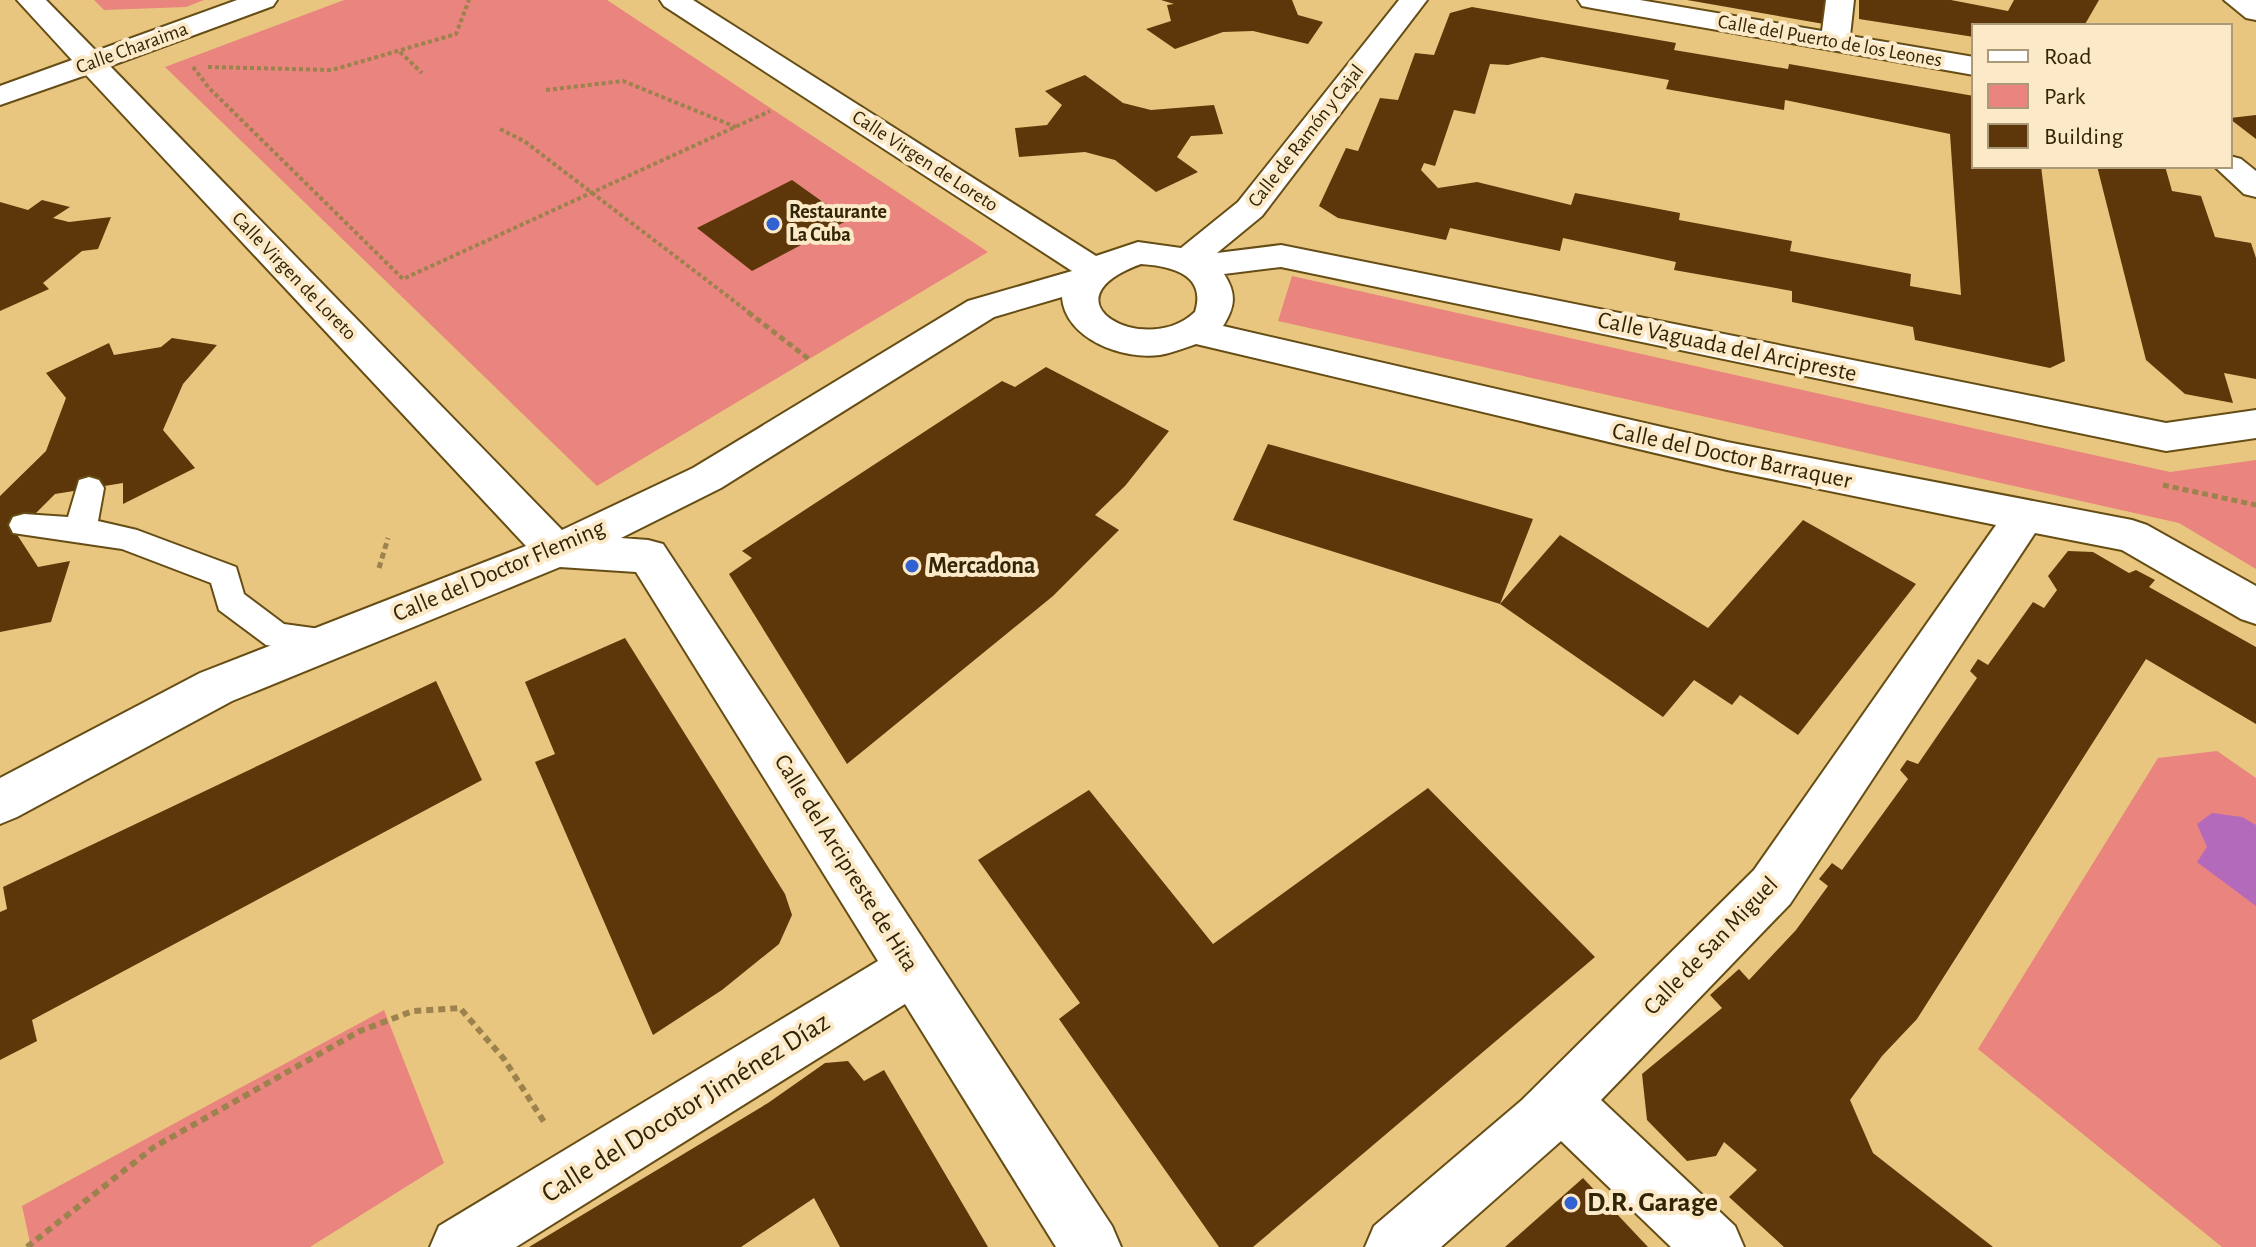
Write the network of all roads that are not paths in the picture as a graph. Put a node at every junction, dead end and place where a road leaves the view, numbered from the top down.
1 (31, 0) edge
2 (263, 0) edge
3 (674, 0) edge
4 (1413, 0) edge
5 (1592, 0) edge
6 (1840, 0) edge
7 (2238, 0) edge
8 (2256, 12) edge
9 (1835, 42) junction
10 (91, 64) junction
11 (1972, 66) edge
12 (0, 96) edge
13 (2232, 168) edge
14 (2256, 187) edge
15 (1192, 264) junction
16 (1089, 274) junction
17 (981, 309) junction
18 (1101, 332) junction
19 (1195, 332) junction
20 (2256, 424) edge
21 (89, 488) dead end
22 (2025, 515) junction
23 (24, 525) dead end
24 (81, 529) junction
25 (557, 551) junction
26 (2256, 607) edge
27 (331, 641) junction
28 (0, 802) edge
29 (913, 969) junction
30 (1560, 1101) junction
31 (460, 1247) edge
32 (1091, 1247) edge
33 (1395, 1247) edge
34 (1714, 1247) edge

1 - 10 street, Calle Virgen de Loreto
2 - 10 street, Calle Charaima
3 - 16 street, Calle Virgen de Loreto
4 - 15 street, Calle de Ramón y Cajal
5 - 9 street, Calle del Puerto de los Leones
6 - 9 street
7 - 8 street
9 - 11 street, Calle del Puerto de los Leones
10 - 12 street, Calle Charaima
10 - 25 street, Calle Virgen de Loreto
13 - 14 street
15 - 16 street
15 - 19 street
15 - 20 street, Calle Vaguada del Arcipreste
16 - 17 street, Calle del Doctor Fleming
16 - 18 street
17 - 18 street
17 - 25 street, Calle del Doctor Fleming
18 - 19 street
19 - 22 street, Calle del Doctor Barraquer
21 - 24 lane
22 - 26 street, Calle del Doctor Barraquer
22 - 30 street, Calle de San Miguel
23 - 24 lane
24 - 27 lane
25 - 27 street, Calle del Doctor Fleming
25 - 29 street, Calle del Arcipreste de Hita
27 - 28 street, Calle del Doctor Fleming
29 - 31 street, Calle del Docotor Jiménez Díaz
29 - 32 street, Calle del Arcipreste de Hita
30 - 33 street, Calle de San Miguel
30 - 34 street

